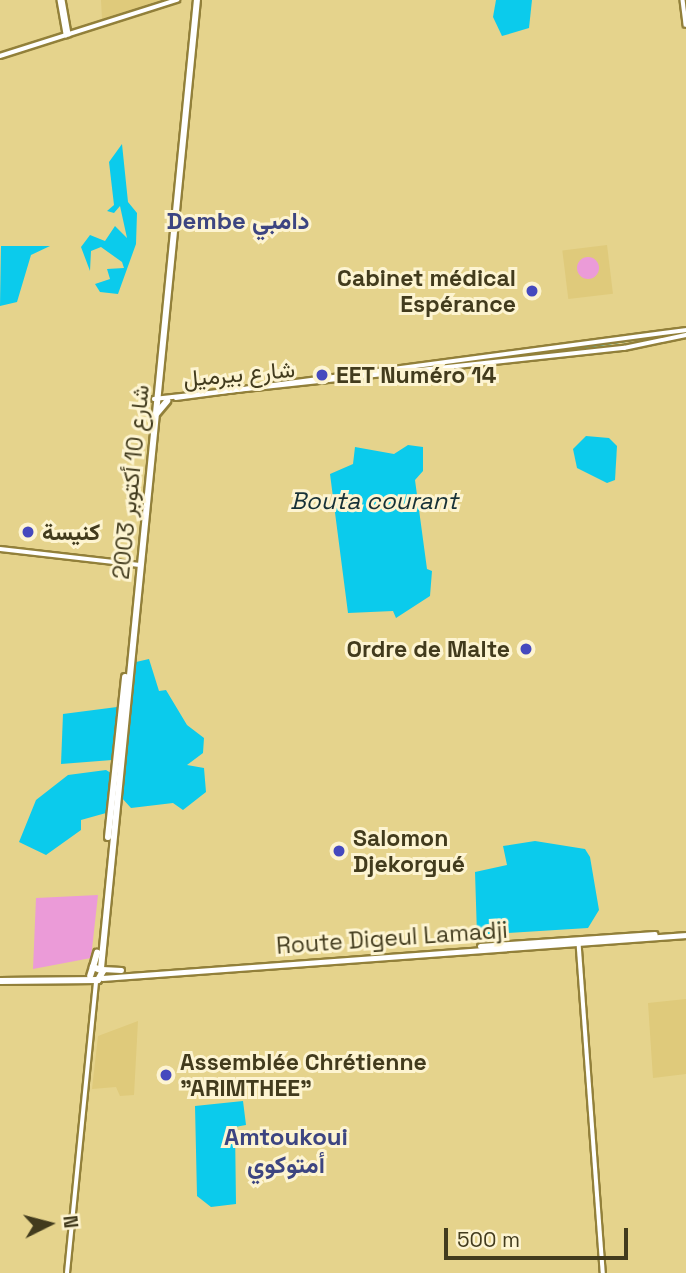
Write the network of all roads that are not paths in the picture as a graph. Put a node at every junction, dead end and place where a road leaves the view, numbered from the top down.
1 (61, 0) edge
2 (177, 0) edge
3 (195, 0) edge
4 (683, 0) edge
5 (686, 25) edge
6 (67, 35) junction
7 (0, 56) edge
8 (686, 330) edge
9 (686, 335) edge
10 (159, 386) junction
11 (155, 399) junction
12 (170, 399) junction
13 (156, 415) junction
14 (0, 549) edge
15 (139, 565) junction
16 (686, 934) edge
17 (579, 943) junction
18 (102, 969) junction
19 (94, 975) junction
20 (0, 980) edge
21 (66, 1273) edge
22 (603, 1273) edge

1 - 6 street
2 - 6 street
3 - 10 highway, شارع 10 أكتوبر 2003
3 - 11 highway, شارع 10 أكتوبر 2003
4 - 5 street
6 - 7 street
8 - 12 street, شارع بيرميل
9 - 12 street, شارع بيرميل
10 - 11 highway, شارع 10 أكتوبر 2003
10 - 12 highway
11 - 12 street
11 - 13 highway, شارع 10 أكتوبر 2003
11 - 15 highway, شارع 10 أكتوبر 2003
12 - 13 highway
13 - 15 highway, شارع 10 أكتوبر 2003
14 - 15 street
15 - 18 highway, شارع 10 أكتوبر 2003
15 - 19 highway, شارع 10 أكتوبر 2003
16 - 17 main road, Route Digeul Lamadji
16 - 18 main road
17 - 19 main road, Route Digeul Lamadji
17 - 22 street
18 - 19 highway, شارع 10 أكتوبر 2003
19 - 20 highway
19 - 21 street

